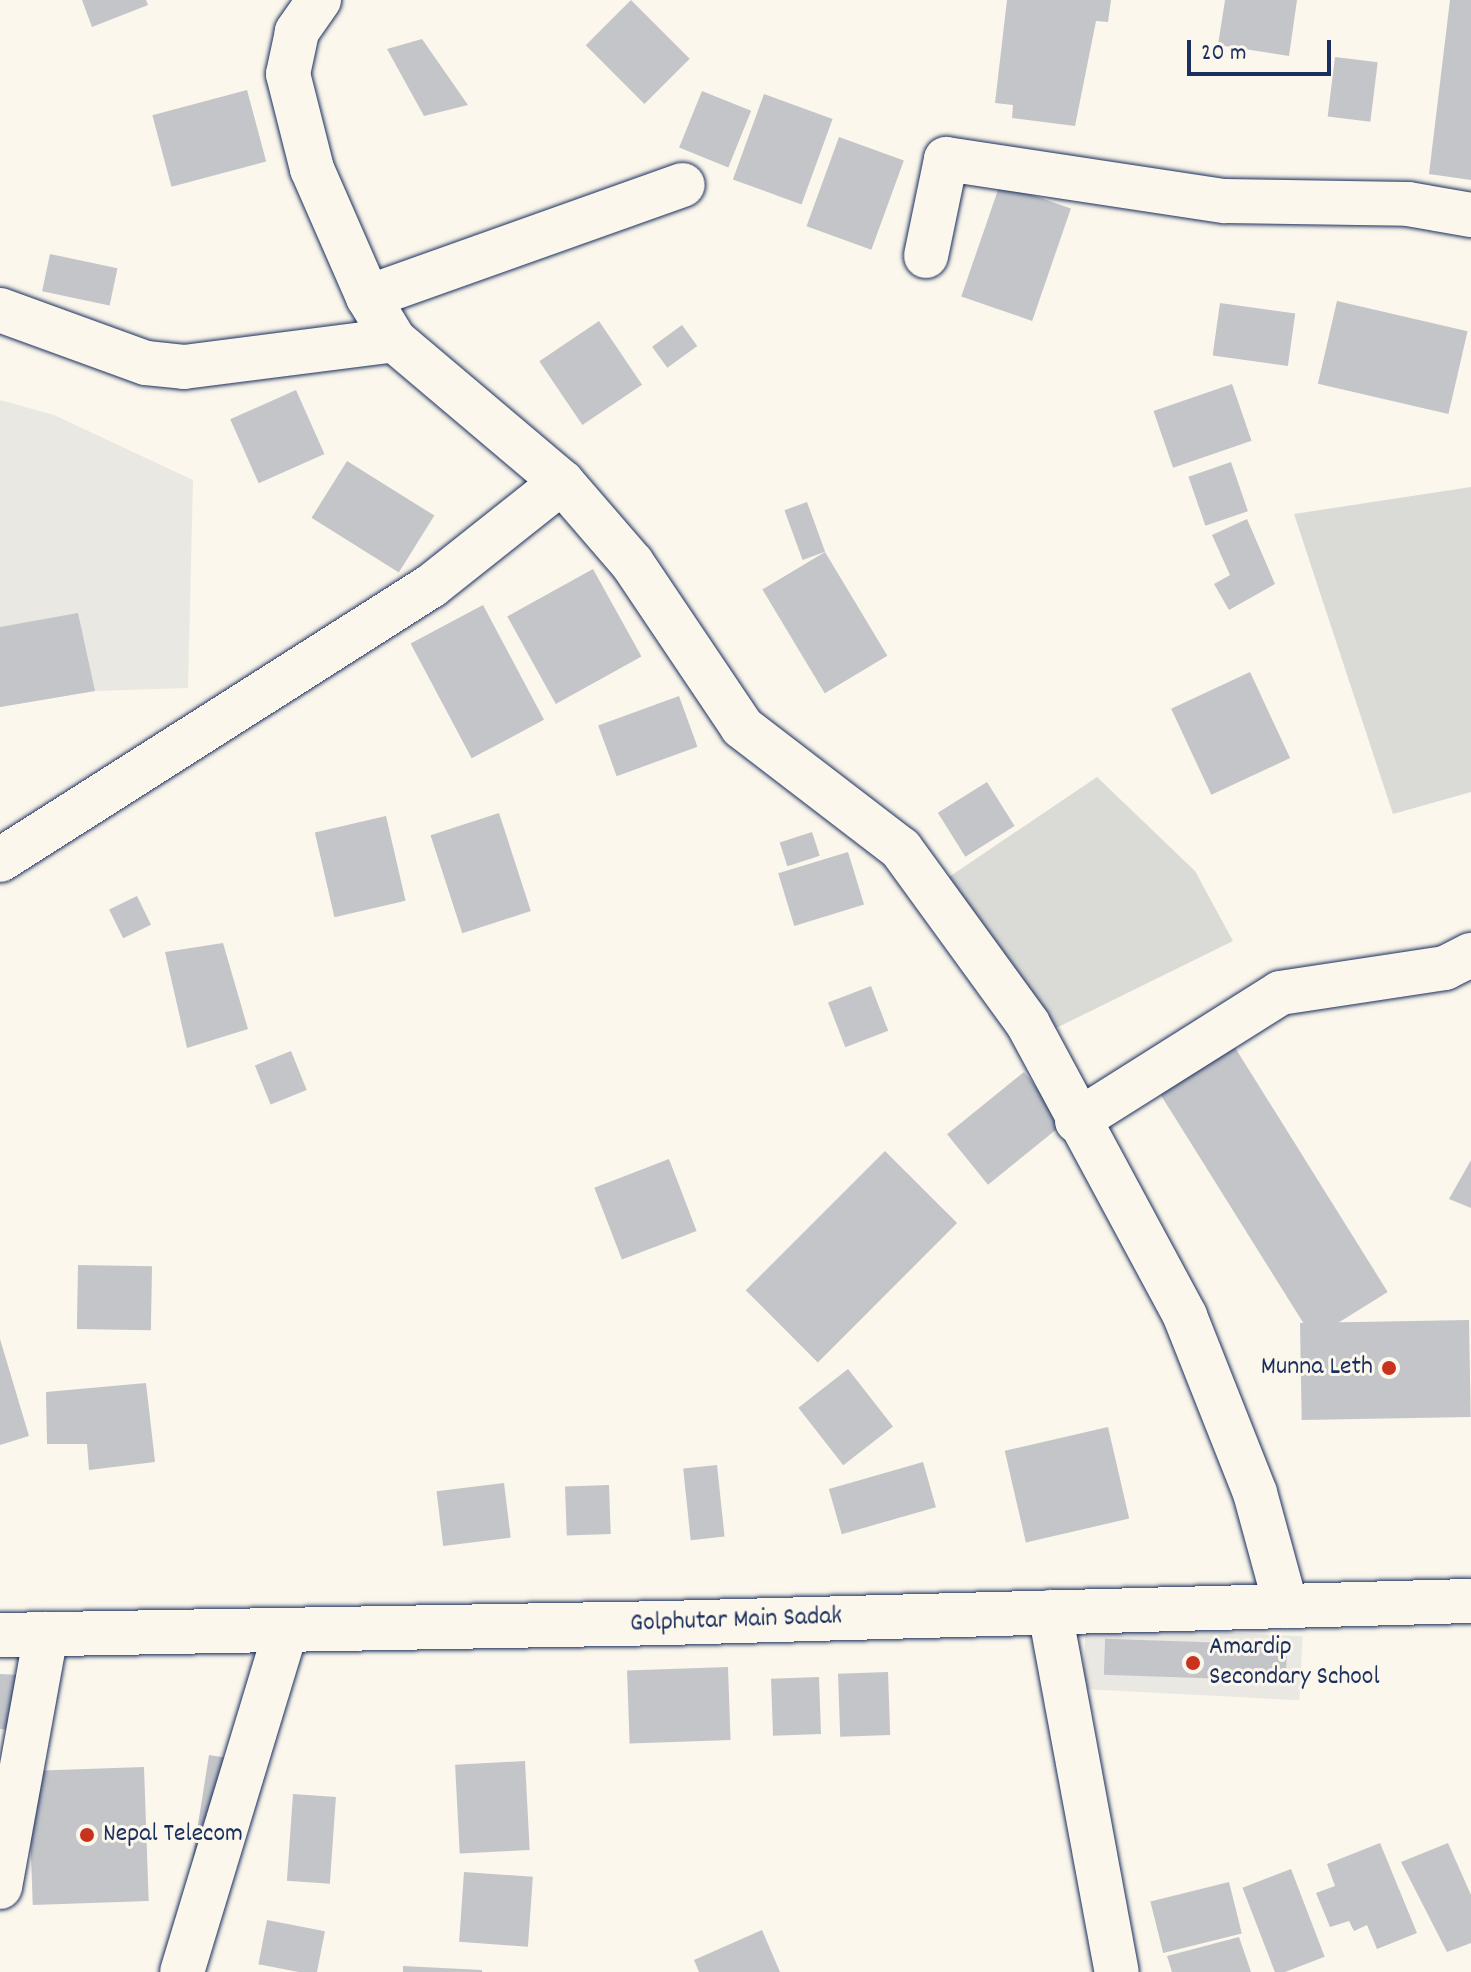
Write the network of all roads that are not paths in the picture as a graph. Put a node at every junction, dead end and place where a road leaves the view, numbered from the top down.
1 (319, 0) edge
2 (683, 185) dead end
3 (1471, 215) edge
4 (926, 256) dead end
5 (368, 297) junction
6 (0, 310) edge
7 (394, 340) junction
8 (562, 482) junction
9 (0, 860) edge
10 (1471, 955) edge
11 (1077, 1121) junction
12 (1471, 1601) edge
13 (1286, 1606) junction
14 (1050, 1612) junction
15 (286, 1630) junction
16 (46, 1634) junction
17 (0, 1635) edge
18 (0, 1887) edge
19 (182, 1972) edge
20 (1117, 1972) edge

1 - 5 street
2 - 5 street
3 - 4 street
5 - 7 street
6 - 7 street
7 - 8 street
8 - 9 street
8 - 11 street
10 - 11 street
11 - 13 street
12 - 13 street, Golphutar Main Sadak
13 - 14 street, Golphutar Main Sadak
14 - 15 street, Golphutar Main Sadak
14 - 20 street
15 - 16 street, Golphutar Main Sadak
15 - 19 street
16 - 17 street, Golphutar Main Sadak
16 - 18 street

